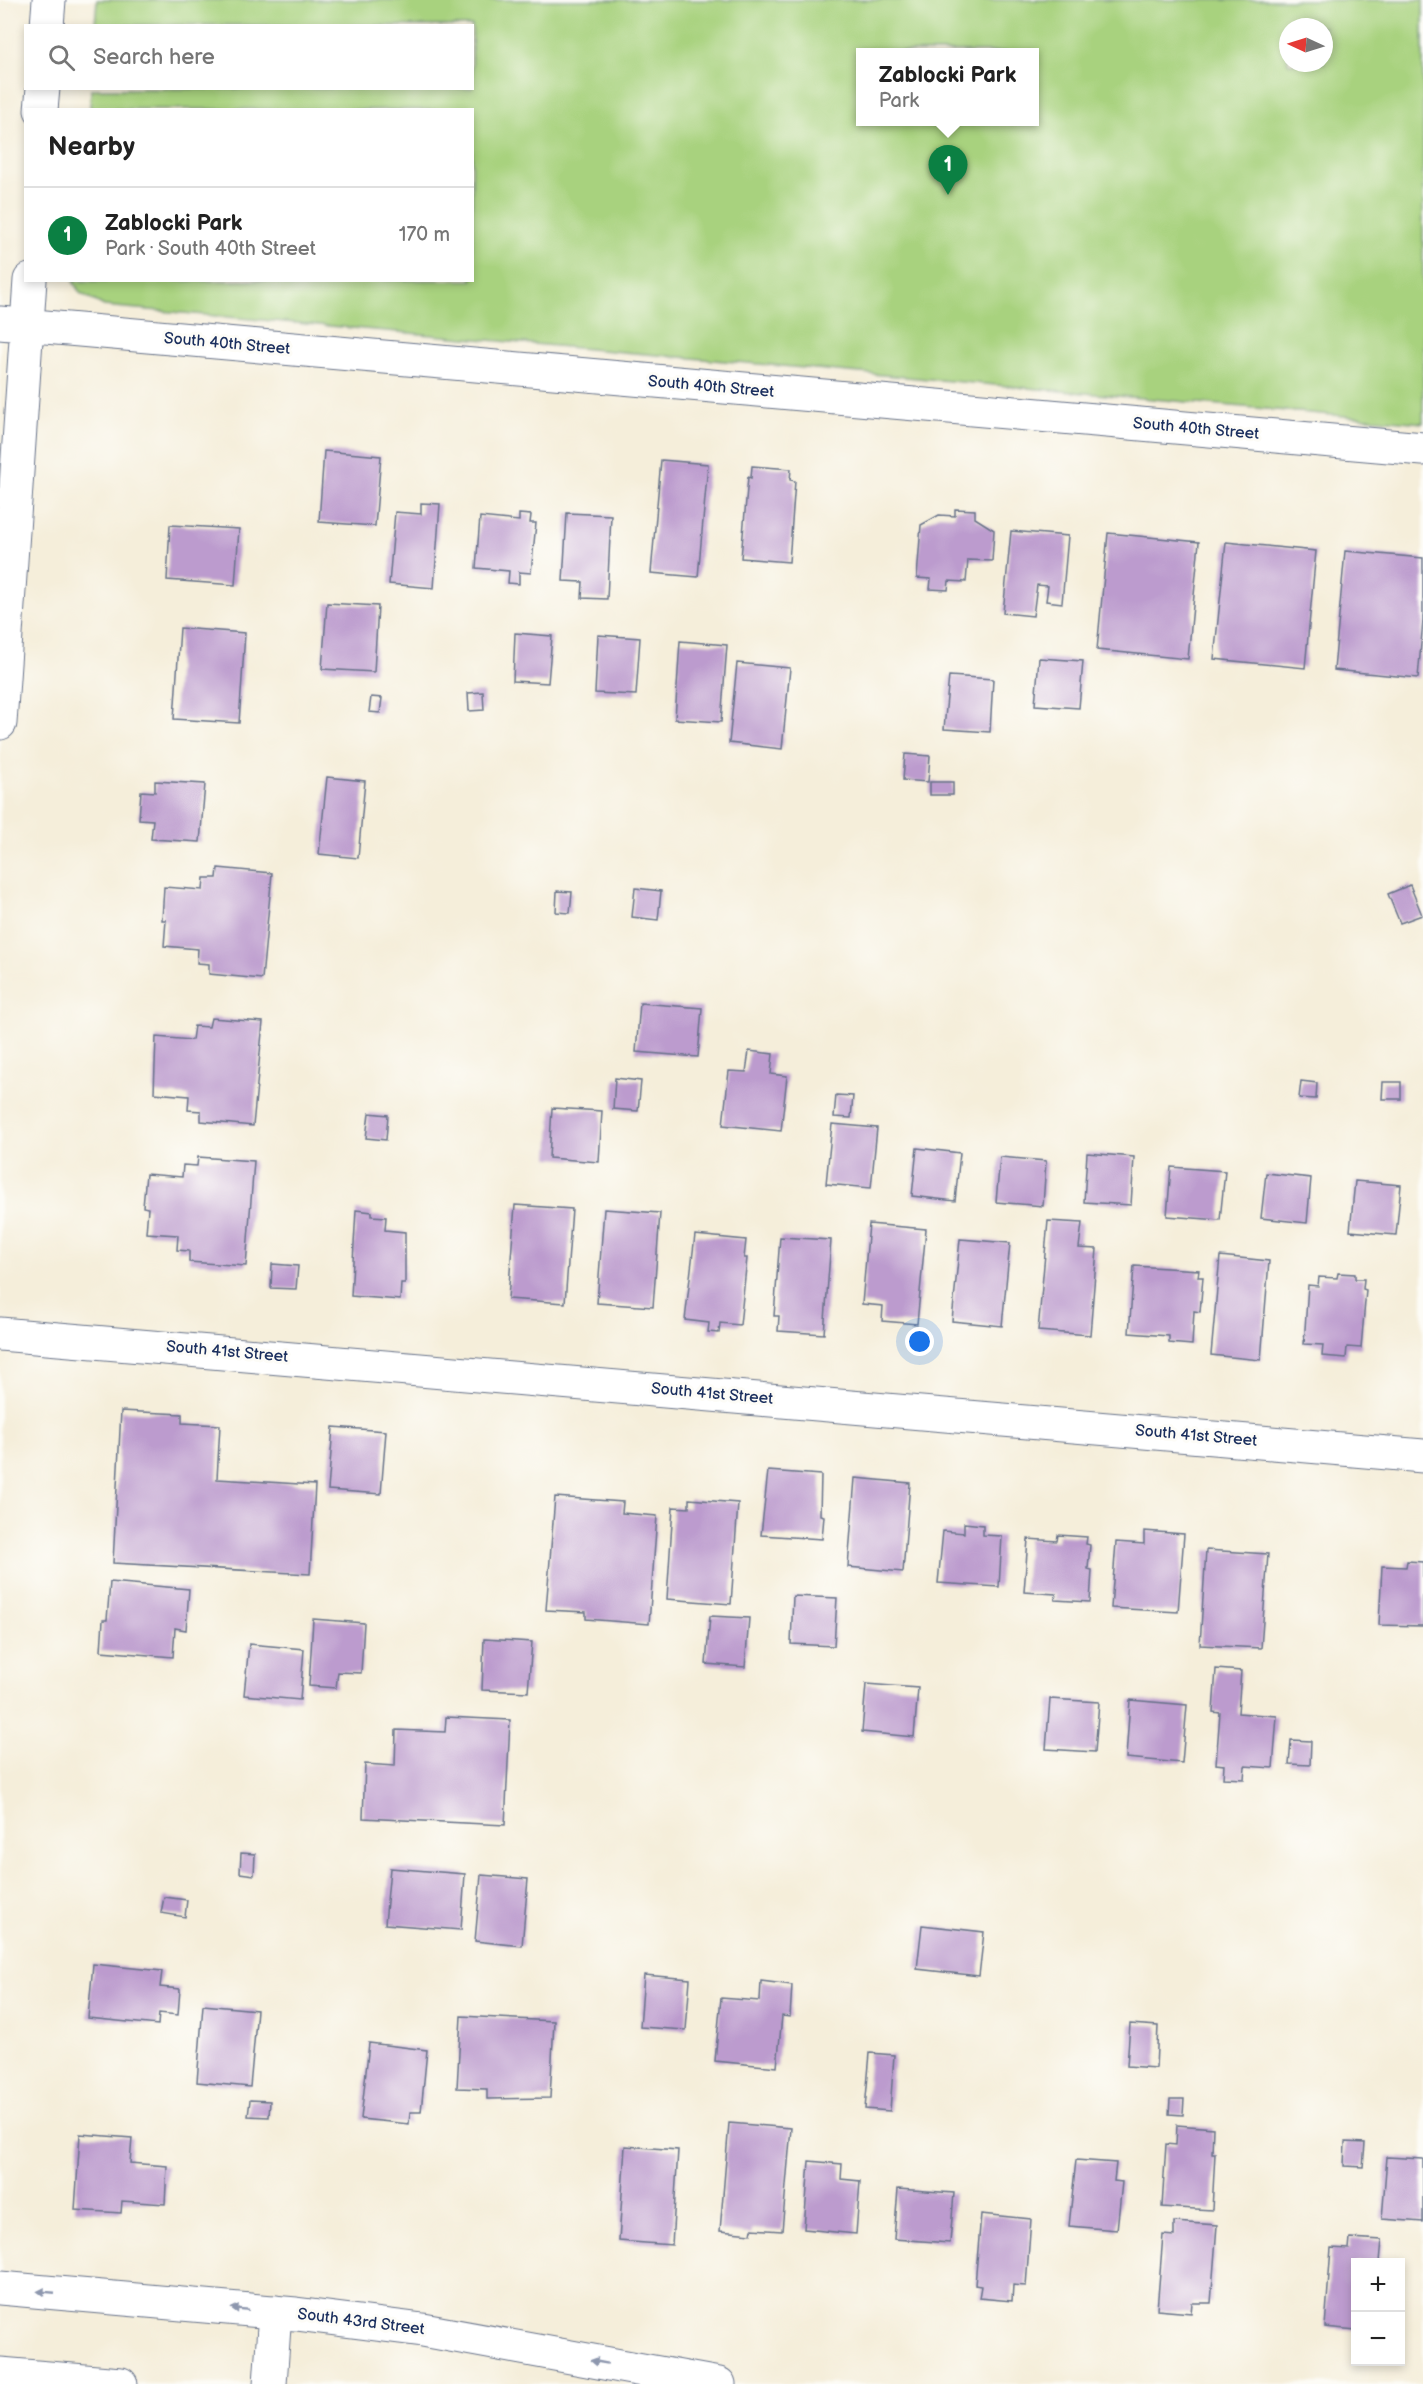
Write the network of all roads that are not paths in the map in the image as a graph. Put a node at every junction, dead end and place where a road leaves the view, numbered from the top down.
1 (49, 0) edge
2 (47, 24) edge
3 (43, 90) edge
4 (41, 108) edge
5 (29, 282) edge
6 (14, 325) edge
7 (1423, 449) edge
8 (0, 723) edge
9 (0, 1334) edge
10 (1423, 1456) edge
11 (0, 2288) edge
12 (275, 2312) junction
13 (0, 2374) edge
14 (121, 2384) edge
15 (270, 2384) edge
16 (719, 2384) edge

1 - 2 street
3 - 4 street
5 - 6 street
6 - 7 street, South 40th Street
6 - 8 street
9 - 10 street, South 41st Street
12 -> 11 street, South 43rd Street
12 - 15 street
16 -> 12 street, South 43rd Street
13 - 14 street

